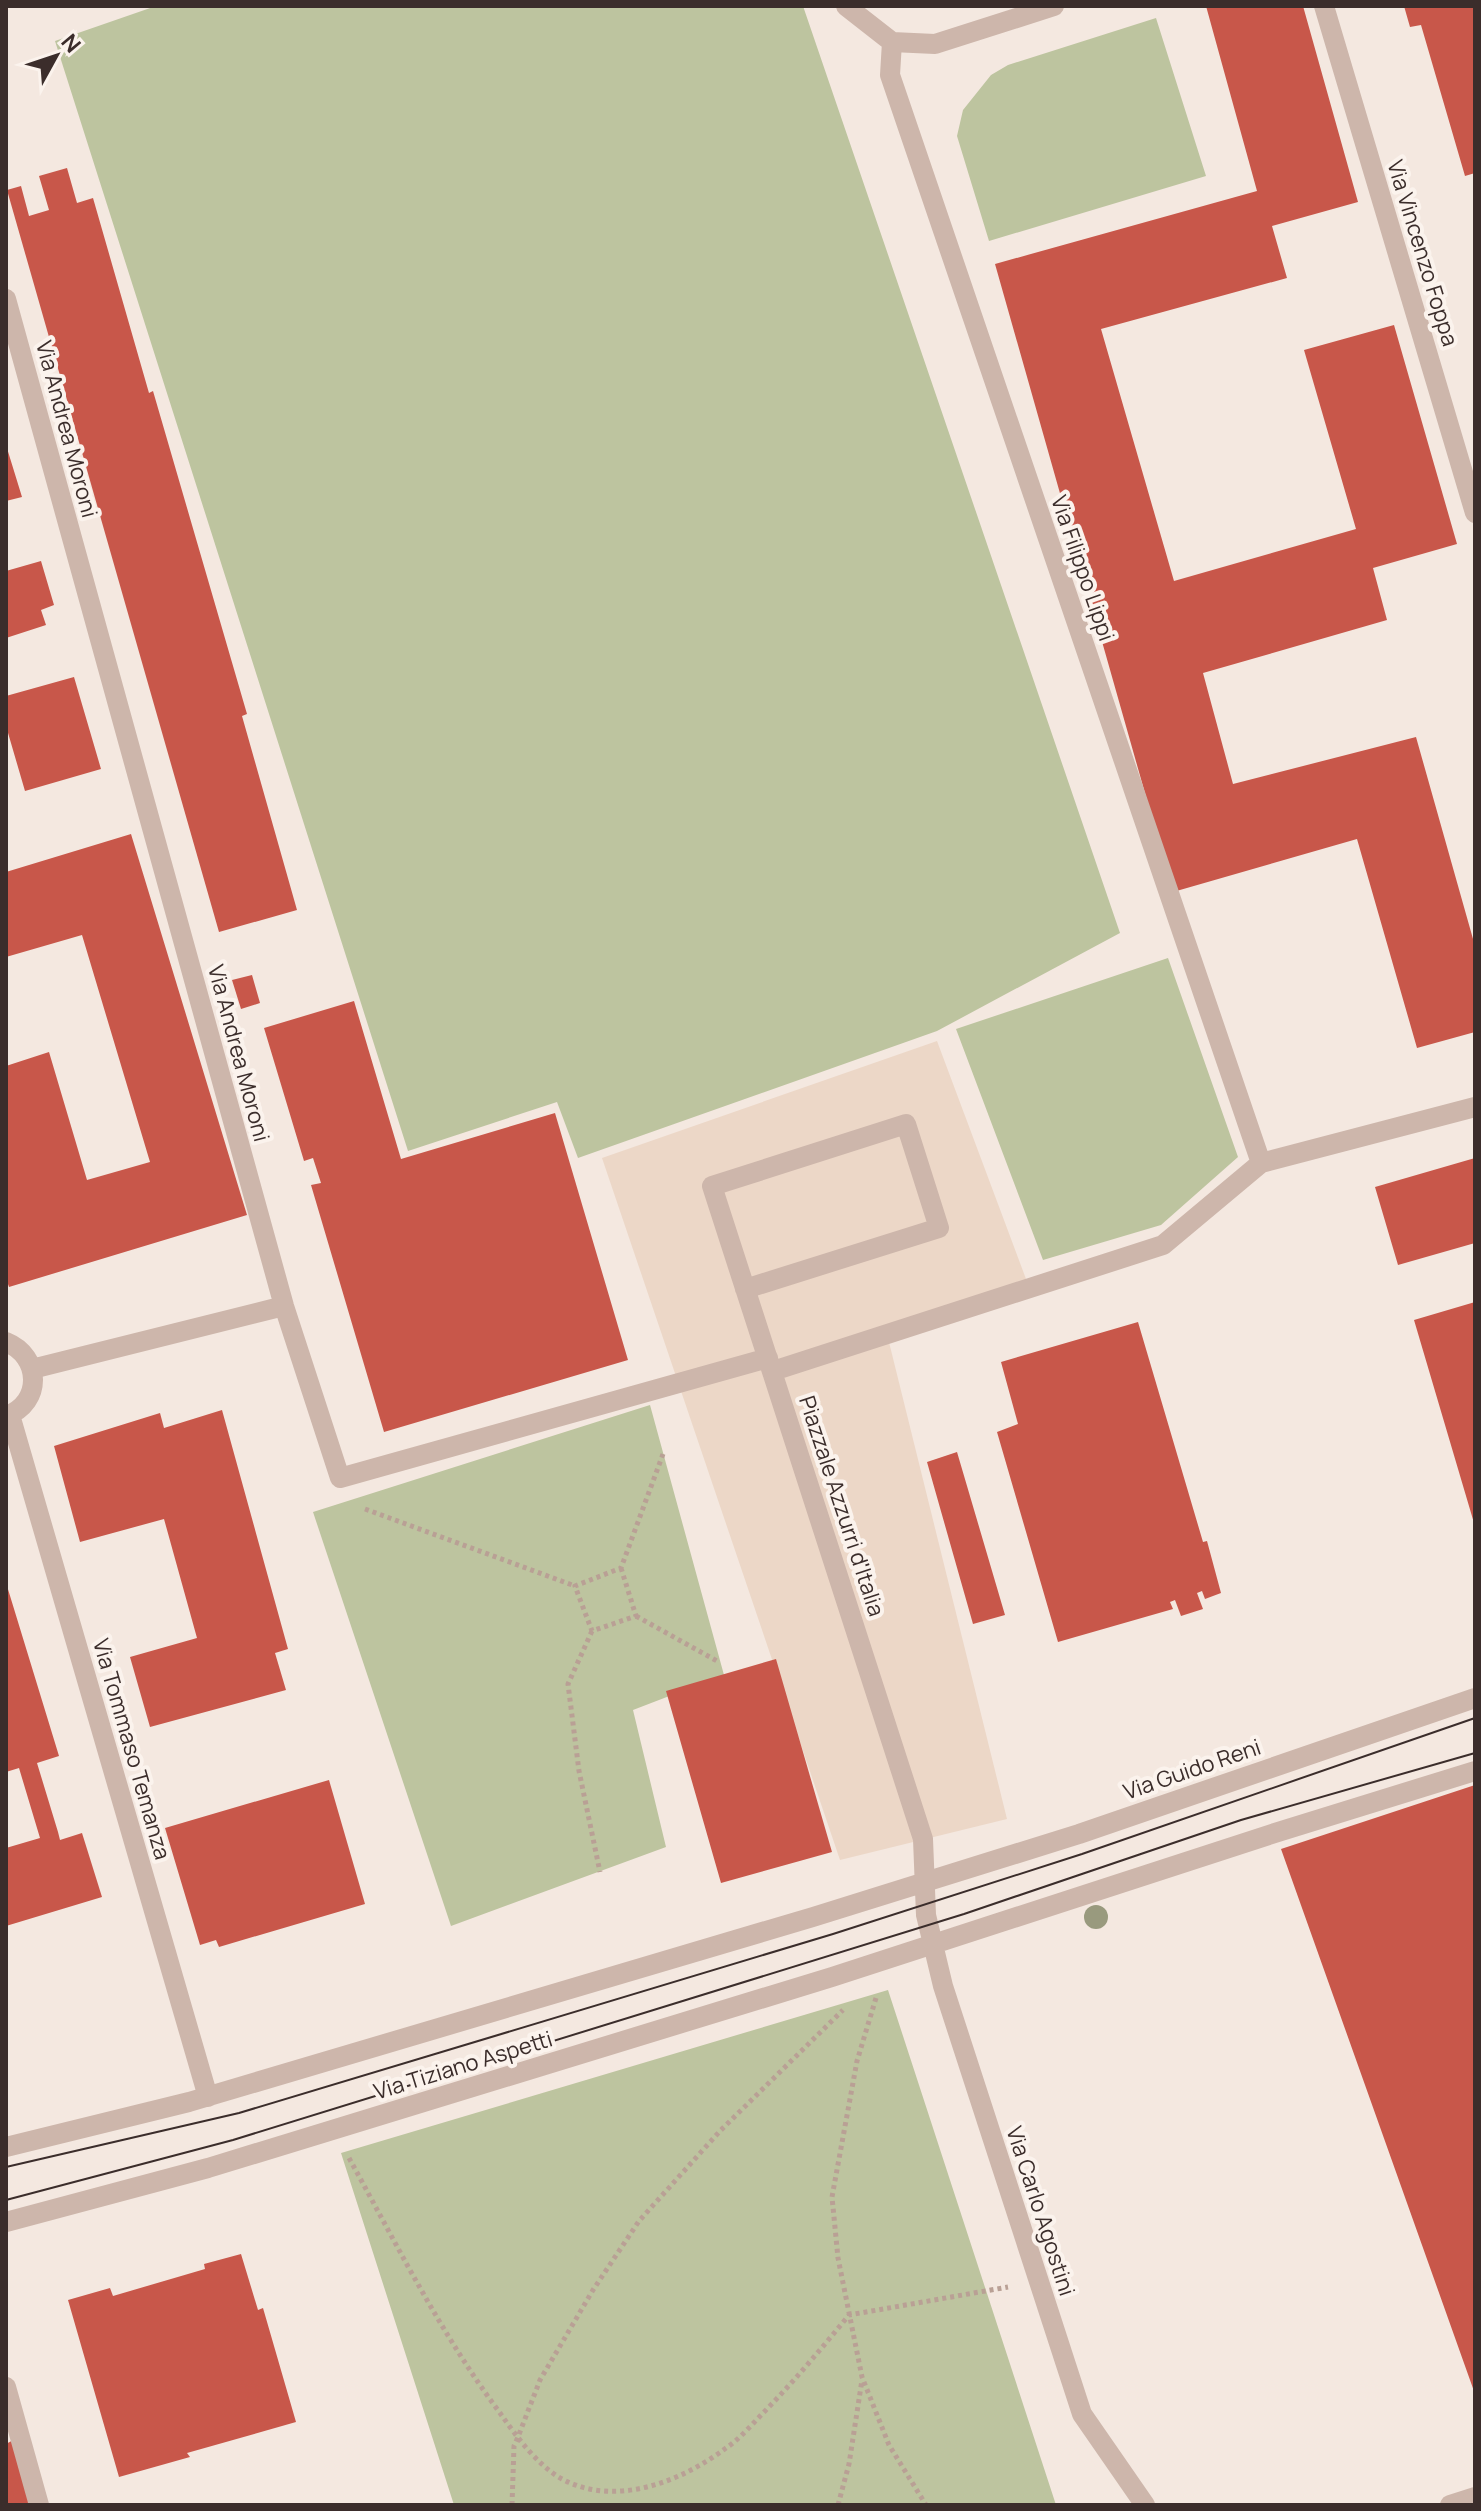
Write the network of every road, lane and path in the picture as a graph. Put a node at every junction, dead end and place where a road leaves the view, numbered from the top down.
1 (846, 6) edge
2 (1054, 6) edge
3 (1324, 6) edge
4 (892, 42) junction
5 (6, 299) edge
6 (1475, 513) edge
7 (1475, 1107) edge
8 (1261, 1163) junction
9 (745, 1289) junction
10 (284, 1306) junction
11 (6, 1342) edge
12 (771, 1364) junction
13 (32, 1369) junction
14 (8, 1415) edge
15 (663, 1454) dead end
16 (365, 1509) dead end
17 (621, 1568) junction
18 (575, 1586) junction
19 (636, 1616) junction
20 (592, 1631) junction
21 (717, 1661) dead end
22 (1475, 1698) edge
23 (1475, 1771) edge
24 (600, 1872) dead end
25 (924, 1883) junction
26 (926, 1915) joint
27 (932, 1945) junction
28 (879, 1988) dead end
29 (850, 2003) dead end
30 (208, 2097) junction
31 (6, 2147) edge
32 (349, 2156) dead end
33 (6, 2222) edge
34 (1039, 2281) junction
35 (849, 2315) junction
36 (862, 2377) junction
37 (6, 2387) edge
38 (518, 2437) junction
39 (1475, 2497) edge
40 (39, 2505) edge
41 (512, 2505) edge
42 (838, 2505) edge
43 (926, 2505) edge
44 (1145, 2505) edge
45 (1450, 2505) edge

1 - 4 street
2 - 4 street
3 - 6 street, Via Vincenzo Foppa
4 - 8 street, Via Filippo Lippi
5 - 10 street, Via Andrea Moroni
7 - 8 street
8 - 12 street
9 - 9 street, Piazzale Azzurri d'Italia
9 - 12 street, Piazzale Azzurri d'Italia
10 - 12 street, Via Andrea Moroni
10 - 13 street
11 - 13 street
12 - 25 street, Piazzale Azzurri d'Italia
13 - 14 street, Via Tommaso Temanza
14 - 30 street, Via Tommaso Temanza
15 - 17 path
16 - 18 path
17 - 18 path
17 - 19 path
18 - 20 path
19 - 20 path
19 - 21 path
20 - 24 path
22 - 25 street, Via Guido Reni
23 - 27 street
25 - 26 street, Piazzale Azzurri d'Italia
25 - 30 street, Via Tiziano Aspetti
26 - 27 street, Via Carlo Agostini
27 - 33 street, Via Tiziano Aspetti
27 - 34 street, Via Carlo Agostini
28 - 35 path
29 - 38 path
30 - 31 street, Via Tiziano Aspetti
32 - 38 path
34 - 35 path
34 - 44 street, Via Carlo Agostini
35 - 36 path
35 - 38 path
36 - 42 path
36 - 43 path
37 - 40 street
38 - 41 path
39 - 45 street

